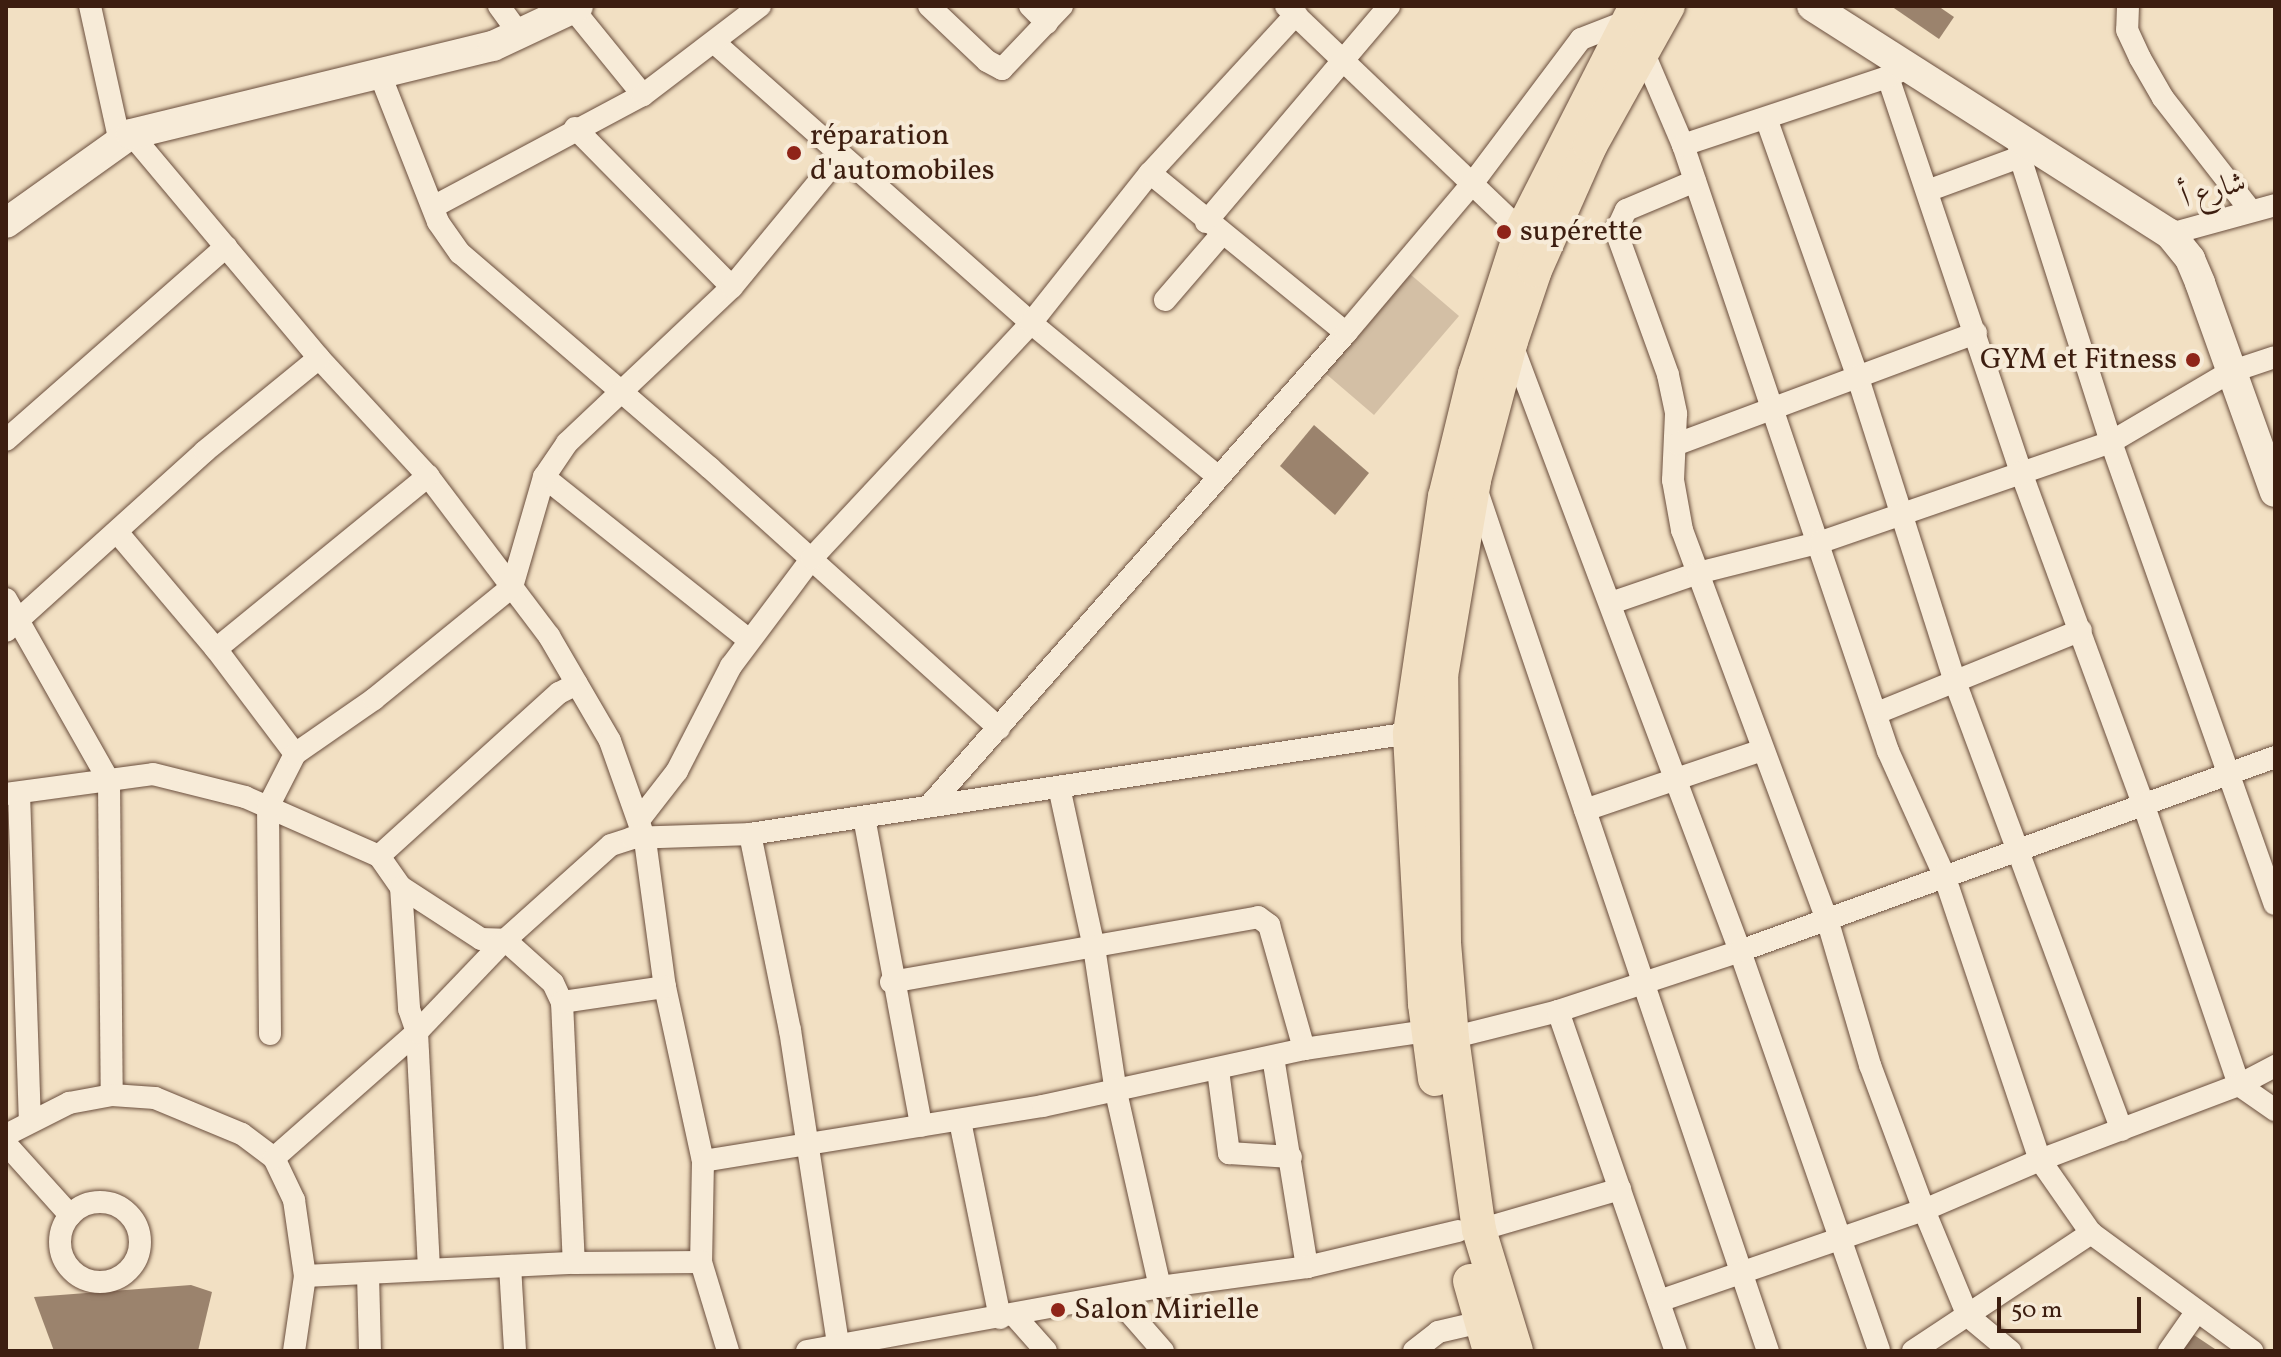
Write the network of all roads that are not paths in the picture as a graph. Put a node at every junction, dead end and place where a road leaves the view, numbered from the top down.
1 (90, 6) edge
2 (499, 6) edge
3 (760, 6) edge
4 (929, 6) edge
5 (1030, 6) edge
6 (1389, 6) edge
7 (1668, 6) edge
8 (1812, 6) edge
9 (2128, 6) edge
10 (576, 7) edge
11 (1291, 10) edge
12 (1054, 15) edge
13 (1635, 25) edge
14 (520, 35) junction
15 (716, 44) junction
16 (1344, 59) junction
17 (1899, 72) junction
18 (381, 77) junction
19 (643, 95) junction
20 (1766, 118) junction
21 (575, 128) junction
22 (126, 138) junction
23 (1683, 145) junction
24 (2019, 147) junction
25 (839, 157) junction
26 (1150, 173) junction
27 (1695, 181) junction
28 (1472, 184) junction
29 (1927, 191) junction
30 (2275, 205) edge
31 (433, 207) junction
32 (2251, 211) junction
33 (6, 223) edge
34 (1214, 228) junction
35 (2170, 234) junction
36 (1533, 241) junction
37 (226, 247) junction
38 (732, 287) junction
39 (1165, 300) dead end
40 (1031, 323) junction
41 (1346, 333) junction
42 (1976, 333) junction
43 (1511, 341) junction
44 (2275, 357) edge
45 (319, 358) junction
46 (2230, 372) junction
47 (1858, 378) junction
48 (617, 391) junction
49 (1772, 410) junction
50 (6, 440) edge
51 (2111, 442) junction
52 (1677, 444) junction
53 (2021, 472) junction
54 (428, 476) junction
55 (1217, 476) junction
56 (544, 477) junction
57 (1474, 480) junction
58 (2275, 492) edge
59 (1900, 514) junction
60 (117, 532) junction
61 (1821, 542) junction
62 (812, 558) junction
63 (1698, 573) junction
64 (512, 587) junction
65 (6, 599) edge
66 (1611, 603) junction
67 (14, 624) edge
68 (2081, 630) junction
69 (749, 640) junction
70 (216, 649) junction
71 (1954, 679) junction
72 (577, 684) junction
73 (1877, 713) junction
74 (999, 728) junction
75 (1410, 733) junction
76 (1762, 750) junction
77 (295, 754) junction
78 (2275, 757) edge
79 (2229, 772) junction
80 (109, 781) junction
81 (1673, 782) junction
82 (1059, 787) junction
83 (13, 794) edge
84 (2143, 803) junction
85 (929, 806) junction
86 (268, 807) junction
87 (1585, 810) junction
88 (864, 817) junction
89 (642, 830) junction
90 (750, 834) junction
91 (2020, 847) junction
92 (379, 856) junction
93 (1944, 875) junction
94 (401, 887) junction
95 (2275, 904) edge
96 (1827, 919) junction
97 (505, 940) junction
98 (1094, 947) junction
99 (1740, 951) junction
100 (1641, 981) junction
101 (891, 982) junction
102 (665, 987) junction
103 (562, 1002) junction
104 (1558, 1011) junction
105 (417, 1032) junction
106 (270, 1034) dead end
107 (1437, 1037) junction
108 (1304, 1049) junction
109 (1273, 1057) junction
110 (2275, 1066) edge
111 (1218, 1070) junction
112 (2239, 1085) junction
113 (1116, 1092) junction
114 (112, 1095) junction
115 (2275, 1110) edge
116 (30, 1119) junction
117 (960, 1121) junction
118 (921, 1126) junction
119 (2122, 1130) junction
120 (6, 1135) edge
121 (6, 1144) edge
122 (808, 1144) junction
123 (1291, 1157) junction
124 (274, 1158) junction
125 (2040, 1160) junction
126 (703, 1161) junction
127 (1620, 1189) junction
128 (1924, 1210) junction
129 (70, 1215) dead end
130 (1469, 1231) junction
131 (2091, 1233) junction
132 (1840, 1241) junction
133 (701, 1262) junction
134 (574, 1263) junction
135 (510, 1266) junction
136 (1307, 1267) junction
137 (429, 1270) junction
138 (368, 1275) junction
139 (1739, 1275) junction
140 (305, 1276) junction
141 (1160, 1287) junction
142 (1115, 1296) junction
143 (1659, 1301) junction
144 (2195, 1314) junction
145 (1968, 1316) junction
146 (1007, 1317) junction
147 (1486, 1336) edge
148 (838, 1350) edge
149 (294, 1351) edge
150 (370, 1351) edge
151 (515, 1351) edge
152 (728, 1351) edge
153 (807, 1351) edge
154 (1046, 1351) edge
155 (1163, 1351) edge
156 (1414, 1351) edge
157 (1516, 1351) edge
158 (1676, 1351) edge
159 (1768, 1351) edge
160 (1879, 1351) edge
161 (1913, 1351) edge
162 (2010, 1351) edge
163 (2169, 1351) edge
164 (2252, 1351) edge

1 - 22 street
2 - 14 street
3 - 15 street
4 - 12 street
5 - 12 street
6 - 16 street
7 - 13 main road
8 - 17 main road
9 - 32 street
10 - 14 main road
10 - 19 street
11 - 16 street
11 - 26 street
13 - 23 street
13 - 28 street
13 - 36 main road
14 - 18 main road
15 - 19 street
15 - 25 street
16 - 28 street
16 - 34 street
17 - 20 street
17 - 24 main road
17 - 29 street
18 - 22 main road
18 - 31 street
19 - 21 street
20 - 23 street
20 - 47 street
21 - 31 street
21 - 38 street
22 - 33 main road
22 - 37 street
23 - 27 street
24 - 29 street
24 - 35 main road
24 - 51 street
25 - 38 street
25 - 40 street
26 - 34 street
26 - 40 street
27 - 49 street
27 - 52 street
28 - 36 street
28 - 41 street
29 - 42 street
30 - 32 street, شارع أ
31 - 48 street
32 - 35 street, شارع أ
34 - 39 street
34 - 41 street
35 - 46 main road
36 - 43 main road
36 - 75 main road
37 - 45 street
37 - 50 street
38 - 48 street
40 - 55 street
40 - 62 street
41 - 55 street
42 - 47 street
42 - 53 street
43 - 57 main road
43 - 66 street
44 - 46 street
45 - 54 street
45 - 60 street
46 - 51 street
46 - 58 main road
47 - 49 street
47 - 59 street
48 - 56 street
48 - 62 street
49 - 52 street
49 - 61 street
51 - 53 street
51 - 79 street
52 - 63 street
53 - 59 street
53 - 68 street
54 - 64 street
54 - 70 street
55 - 74 street
56 - 64 street
56 - 69 street
57 - 87 street
57 - 107 main road
59 - 61 street
59 - 71 street
60 - 67 street
60 - 70 street
61 - 63 street
61 - 73 street
62 - 69 street
62 - 74 street
63 - 66 street
63 - 76 street
64 - 72 street
64 - 77 street
65 - 67 street
66 - 81 street
67 - 80 street
68 - 71 street
68 - 84 street
69 - 89 street
70 - 77 street
71 - 73 street
71 - 91 street
72 - 89 street
72 - 92 street
73 - 93 street
74 - 85 street
75 - 82 street
75 - 107 main road
76 - 81 street
76 - 96 street
77 - 86 street
78 - 79 street
79 - 84 street
79 - 95 street
80 - 83 street
80 - 86 street
80 - 114 street
81 - 87 street
81 - 99 street
82 - 85 street
82 - 98 street
83 - 116 street
84 - 91 street
84 - 112 street
85 - 88 street
86 - 92 street
86 - 106 street
87 - 100 street
88 - 90 street
88 - 101 street
89 - 90 street
89 - 97 street
89 - 102 street
90 - 122 street
91 - 93 street
91 - 119 street
92 - 94 street
93 - 96 street
93 - 125 street
94 - 97 street
94 - 105 street
96 - 99 street
96 - 128 street
97 - 103 street
97 - 105 street
98 - 101 street
98 - 108 street
98 - 113 street
99 - 100 street
99 - 132 street
100 - 104 street
100 - 139 street
101 - 118 street
102 - 103 street
102 - 126 street
103 - 134 street
104 - 107 street
104 - 127 street
105 - 124 street
105 - 137 street
107 - 108 street
107 - 130 main road
108 - 109 street
109 - 111 street
109 - 123 street
110 - 112 street
111 - 113 street
111 - 123 street
112 - 115 street
112 - 119 street
113 - 117 street
113 - 141 street
114 - 116 street
114 - 124 street
116 - 120 street
117 - 118 street
117 - 146 street
118 - 122 street
119 - 125 street
121 - 129 street
122 - 126 street
122 - 148 street
123 - 136 street
124 - 140 street
125 - 128 street
125 - 131 street
126 - 133 street
127 - 130 street
127 - 143 street
128 - 132 street
128 - 145 street
130 - 136 street
130 - 147 main road
130 - 157 main road
131 - 144 street
131 - 145 street
132 - 139 street
132 - 160 street
133 - 134 street
133 - 152 street
134 - 135 street
135 - 137 street
135 - 151 street
136 - 141 street
137 - 138 street
138 - 140 street
138 - 150 street
139 - 143 street
139 - 159 street
140 - 149 street
141 - 142 street
142 - 146 street
142 - 155 street
143 - 158 street
144 - 163 street
144 - 164 street
145 - 161 street
145 - 162 street
146 - 148 street
146 - 154 street
147 - 156 street
148 - 153 street

